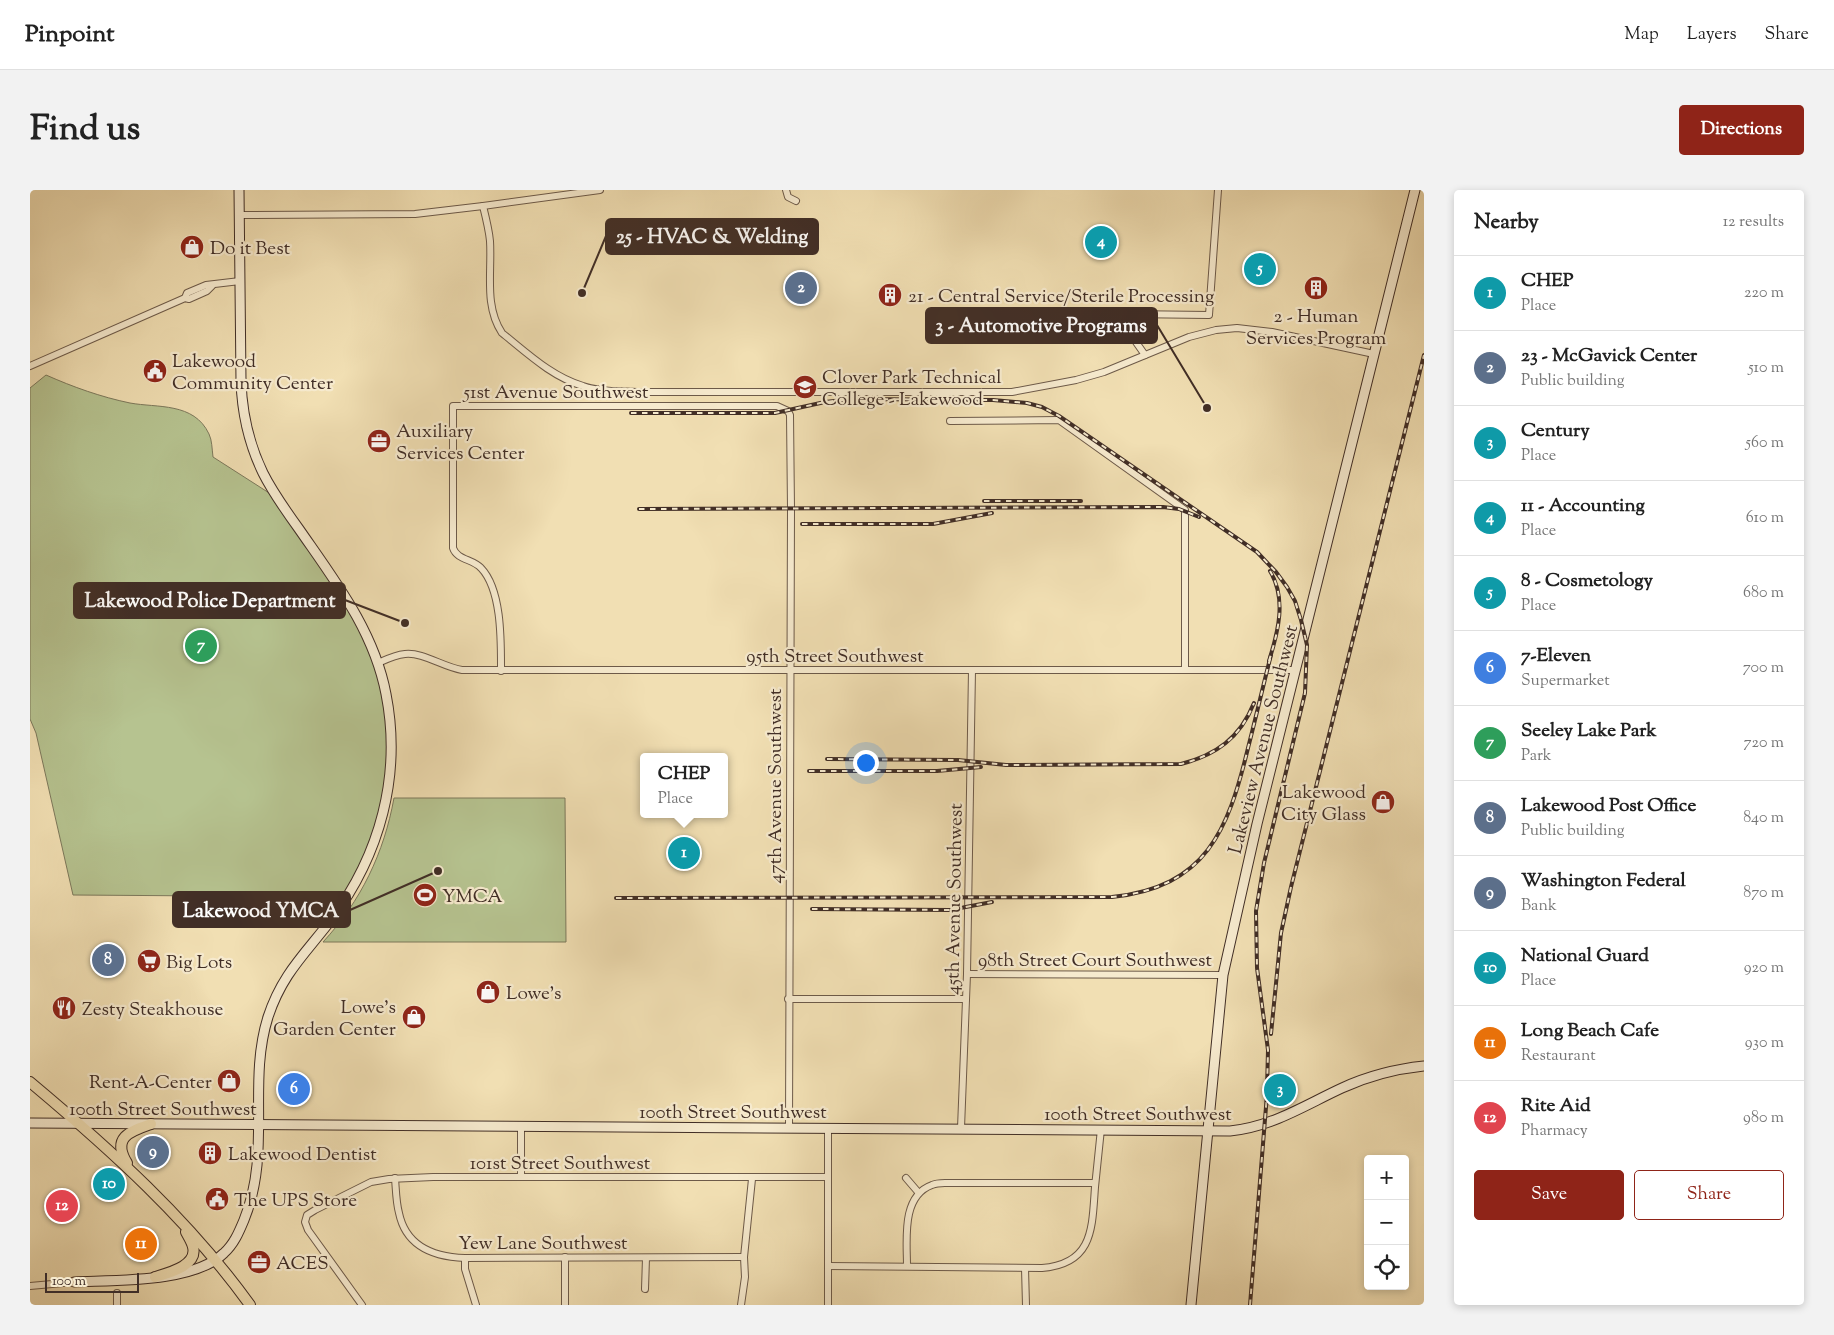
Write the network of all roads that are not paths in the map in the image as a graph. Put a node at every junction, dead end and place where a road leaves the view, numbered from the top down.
1 (239, 190) edge
2 (600, 190) edge
3 (786, 190) edge
4 (1218, 190) edge
5 (1415, 190) edge
6 (796, 201) dead end
7 (483, 206) junction
8 (239, 215) junction
9 (240, 281) junction
10 (1374, 354) junction
11 (1145, 355) junction
12 (30, 366) edge
13 (790, 415) joint
14 (950, 421) dead end
15 (378, 663) junction
16 (790, 670) junction
17 (972, 670) junction
18 (1185, 670) junction
19 (1296, 670) junction
20 (501, 671) junction
21 (967, 974) junction
22 (1223, 975) junction
23 (788, 999) junction
24 (966, 1000) junction
25 (1424, 1066) edge
26 (30, 1082) edge
27 (30, 1123) edge
28 (80, 1124) junction
29 (151, 1124) junction
30 (260, 1125) junction
31 (521, 1126) junction
32 (788, 1128) junction
33 (828, 1128) junction
34 (961, 1128) junction
35 (1101, 1129) junction
36 (1208, 1130) junction
37 (136, 1176) junction
38 (521, 1177) junction
39 (395, 1178) junction
40 (827, 1178) junction
41 (906, 1178) dead end
42 (752, 1179) junction
43 (1095, 1183) junction
44 (918, 1192) junction
45 (181, 1222) junction
46 (565, 1257) junction
47 (744, 1257) junction
48 (465, 1258) junction
49 (646, 1258) junction
50 (215, 1260) junction
51 (828, 1266) junction
52 (907, 1266) junction
53 (1025, 1268) junction
54 (155, 1277) junction
55 (74, 1282) joint
56 (30, 1286) edge
57 (646, 1290) dead end
58 (117, 1293) dead end
59 (117, 1305) edge
60 (250, 1305) edge
61 (362, 1305) edge
62 (476, 1305) edge
63 (565, 1305) edge
64 (741, 1305) edge
65 (828, 1305) edge
66 (1026, 1305) edge
67 (1190, 1305) edge

1 - 8 main road
2 - 7 street
3 - 6 street
4 - 11 street
5 - 10 main road, Lakeview Avenue Southwest
7 - 8 street
7 - 11 street
8 - 9 main road
9 - 12 street
9 - 15 main road
10 - 11 street
10 - 19 main road, Lakeview Avenue Southwest
13 - 16 street, 47th Avenue Southwest
13 - 20 street, 51st Avenue Southwest
14 - 18 street
15 - 20 street, 95th Street Southwest
15 - 30 main road
16 - 17 street, 95th Street Southwest
16 - 20 street, 95th Street Southwest
16 - 23 street, 47th Avenue Southwest
17 - 18 street, 95th Street Southwest
17 - 21 street, 45th Avenue Southwest
18 - 19 street, 95th Street Southwest
19 - 22 main road, Lakeview Avenue Southwest
21 - 22 street, 98th Street Court Southwest
21 - 24 street, 45th Avenue Southwest
22 - 36 main road, Lakeview Avenue Southwest
23 - 24 street
23 - 32 street, 47th Avenue Southwest
24 - 34 street, 45th Avenue Southwest
25 - 36 main road, 100th Street Southwest
26 - 28 main road
27 - 28 main road, 100th Street Southwest
28 - 29 main road, 100th Street Southwest
28 - 37 main road
29 - 30 main road, 100th Street Southwest
29 - 37 main road
30 - 31 main road, 100th Street Southwest
30 - 50 main road
31 - 32 main road, 100th Street Southwest
31 - 38 street
32 - 33 main road, 100th Street Southwest
33 - 34 main road, 100th Street Southwest
33 - 40 street
34 - 35 main road, 100th Street Southwest
35 - 36 main road, 100th Street Southwest
35 - 43 street
36 - 67 main road, Lakeview Avenue Southwest
37 - 45 main road
38 - 39 street, 101st Street Southwest
38 - 42 street, 101st Street Southwest
39 - 48 street, Yew Lane Southwest
39 - 61 street, 101st Street Southwest
40 - 42 street, 101st Street Southwest
40 - 51 street
41 - 44 street
42 - 47 street
43 - 44 street
43 - 53 street
44 - 52 street
45 - 50 main road
45 - 54 main road
46 - 48 street, Yew Lane Southwest
46 - 49 street, Yew Lane Southwest
46 - 63 street
47 - 49 street, Yew Lane Southwest
47 - 64 street
48 - 62 street
49 - 57 street
50 - 54 main road
50 - 60 main road
51 - 52 street
51 - 65 street
52 - 53 street
53 - 66 street
54 - 55 main road
55 - 56 street
58 - 59 street

